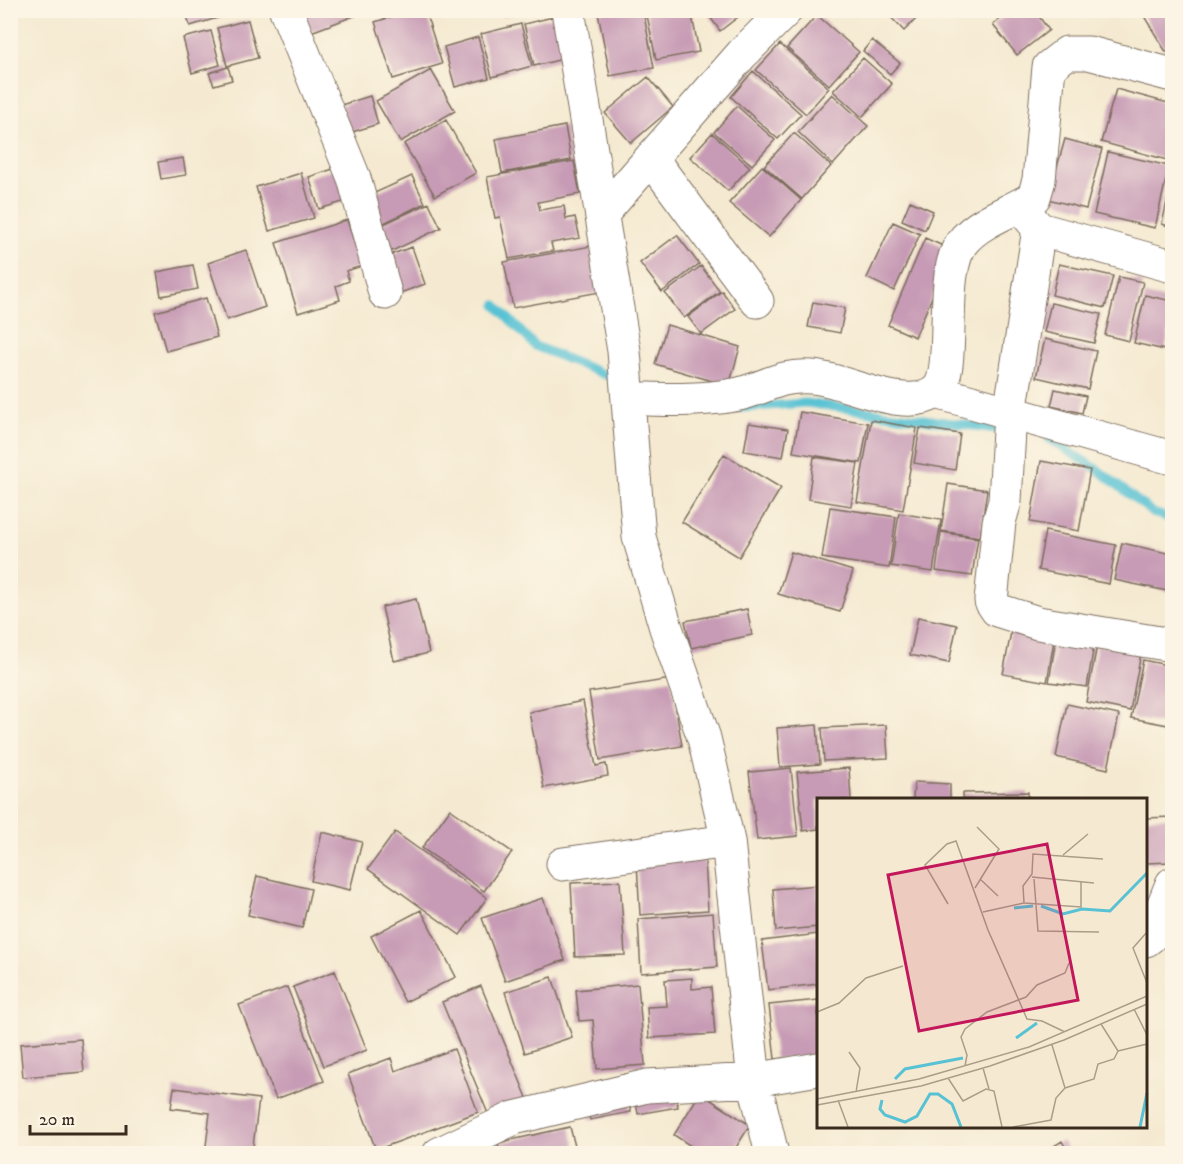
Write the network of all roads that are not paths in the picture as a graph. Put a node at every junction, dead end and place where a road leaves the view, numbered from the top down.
1 (286, 10) edge
2 (568, 10) edge
3 (786, 10) edge
4 (1173, 75) edge
5 (651, 158) junction
6 (602, 214) junction
7 (1030, 217) junction
8 (1173, 266) edge
9 (386, 293) dead end
10 (757, 302) dead end
11 (936, 392) junction
12 (629, 398) junction
13 (1009, 428) junction
14 (1173, 458) edge
15 (1173, 645) edge
16 (728, 842) junction
17 (563, 864) dead end
18 (1172, 884) edge
19 (1147, 939) edge
20 (817, 1069) edge
21 (754, 1080) junction
22 (439, 1154) edge
23 (772, 1154) edge

1 - 9 street
2 - 6 street
3 - 5 street
4 - 7 street
5 - 6 street
5 - 10 street
6 - 12 street
7 - 8 street
7 - 11 street
7 - 13 street
11 - 12 street
11 - 13 street
12 - 16 street
13 - 14 street
13 - 15 street
16 - 17 street
16 - 21 street
18 - 19 street
20 - 21 street
21 - 22 street
21 - 23 street

